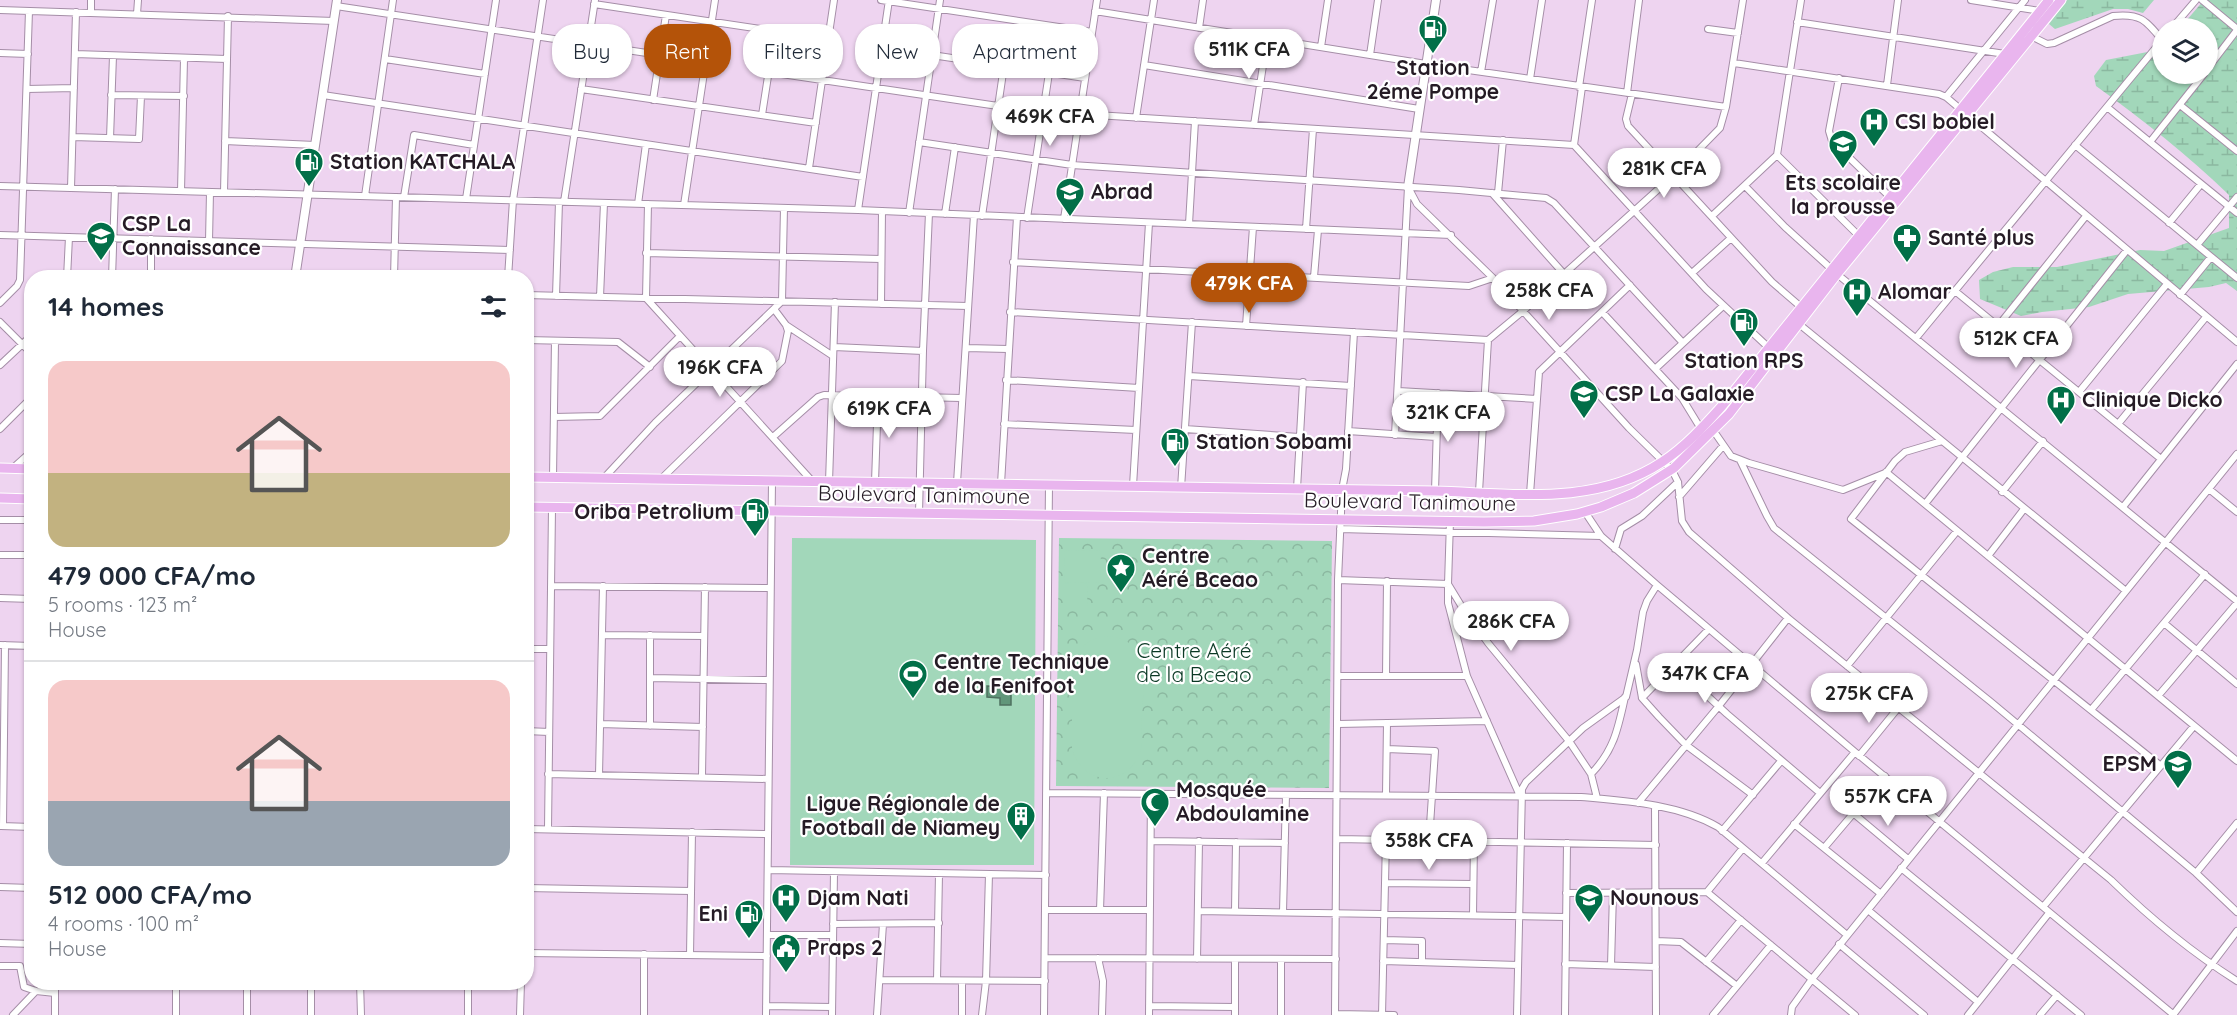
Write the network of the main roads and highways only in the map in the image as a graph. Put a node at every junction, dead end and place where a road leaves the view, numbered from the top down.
1 (2049, 0) edge
2 (2061, 0) edge
3 (1965, 111) junction
4 (1835, 271) junction
5 (0, 468) edge
6 (24, 469) edge
7 (534, 477) edge
8 (0, 498) edge
9 (24, 499) edge
10 (534, 507) edge

1 - 3 main road, Boulevard Tanimoune
2 - 3 main road, Boulevard Tanimoune
3 - 4 main road, Boulevard Tanimoune
3 - 4 main road, Boulevard Tanimoune
4 - 7 main road, Boulevard Tanimoune
4 - 10 main road, Boulevard Tanimoune
5 - 6 main road
8 - 9 main road

